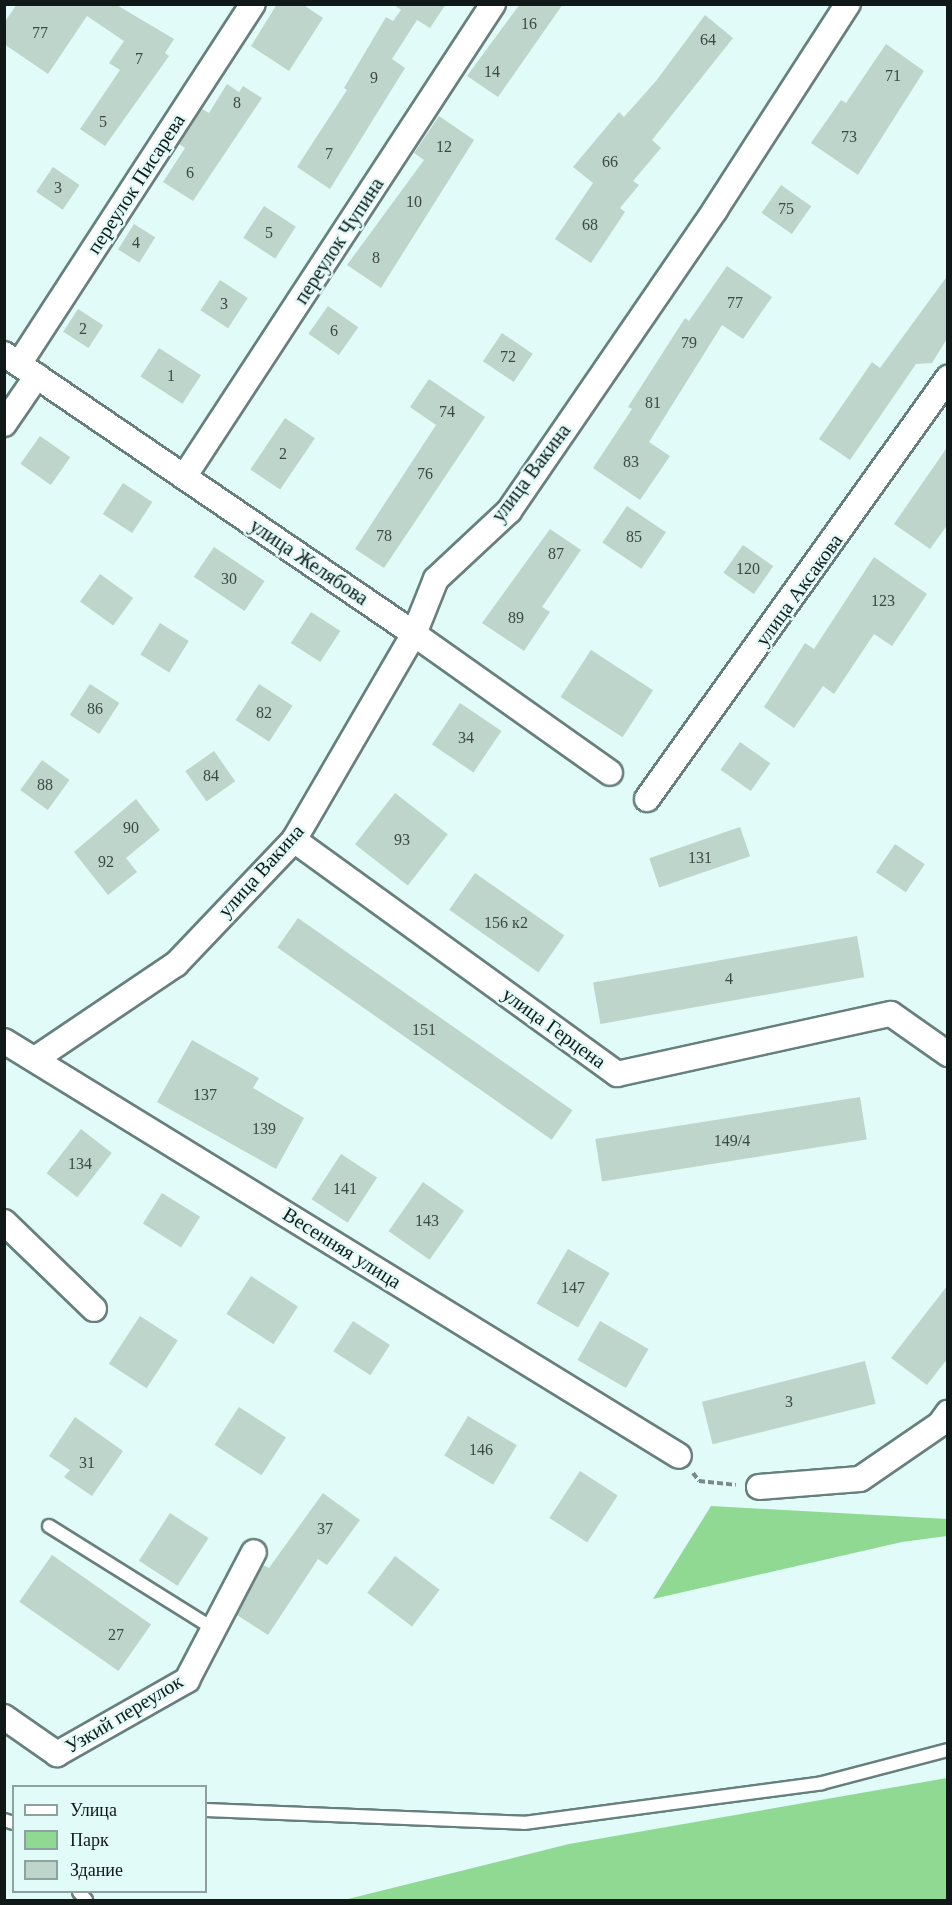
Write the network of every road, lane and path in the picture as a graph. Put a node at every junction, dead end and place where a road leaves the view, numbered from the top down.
1 (253, 4) edge
2 (493, 4) edge
3 (848, 4) edge
4 (20, 365) edge
5 (948, 378) edge
6 (4, 424) edge
7 (184, 477) junction
8 (414, 633) junction
9 (610, 773) dead end
10 (647, 800) dead end
11 (294, 840) junction
12 (4, 1041) edge
13 (948, 1054) edge
14 (35, 1059) junction
15 (4, 1222) edge
16 (94, 1309) dead end
17 (948, 1413) edge
18 (680, 1456) joint
19 (759, 1487) joint
20 (49, 1526) dead end
21 (254, 1552) dead end
22 (214, 1629) junction
23 (4, 1717) edge
24 (948, 1750) edge
25 (207, 1810) edge

1 - 4 street, переулок Писарева
2 - 7 street, переулок Чупина
3 - 8 street, улица Вакина
4 - 6 street, переулок Писарева
4 - 7 street, улица Желябова
5 - 10 street, улица Аксакова
7 - 8 street, улица Желябова
8 - 9 street, улица Желябова
8 - 11 street, улица Вакина
11 - 13 street, улица Герцена
11 - 14 street, улица Вакина
12 - 14 street, Весенняя улица
14 - 18 street, Весенняя улица
15 - 16 street
17 - 19 street
18 - 19 path
20 - 22 lane
21 - 22 street, Узкий переулок
22 - 23 street, Узкий переулок
24 - 25 lane

